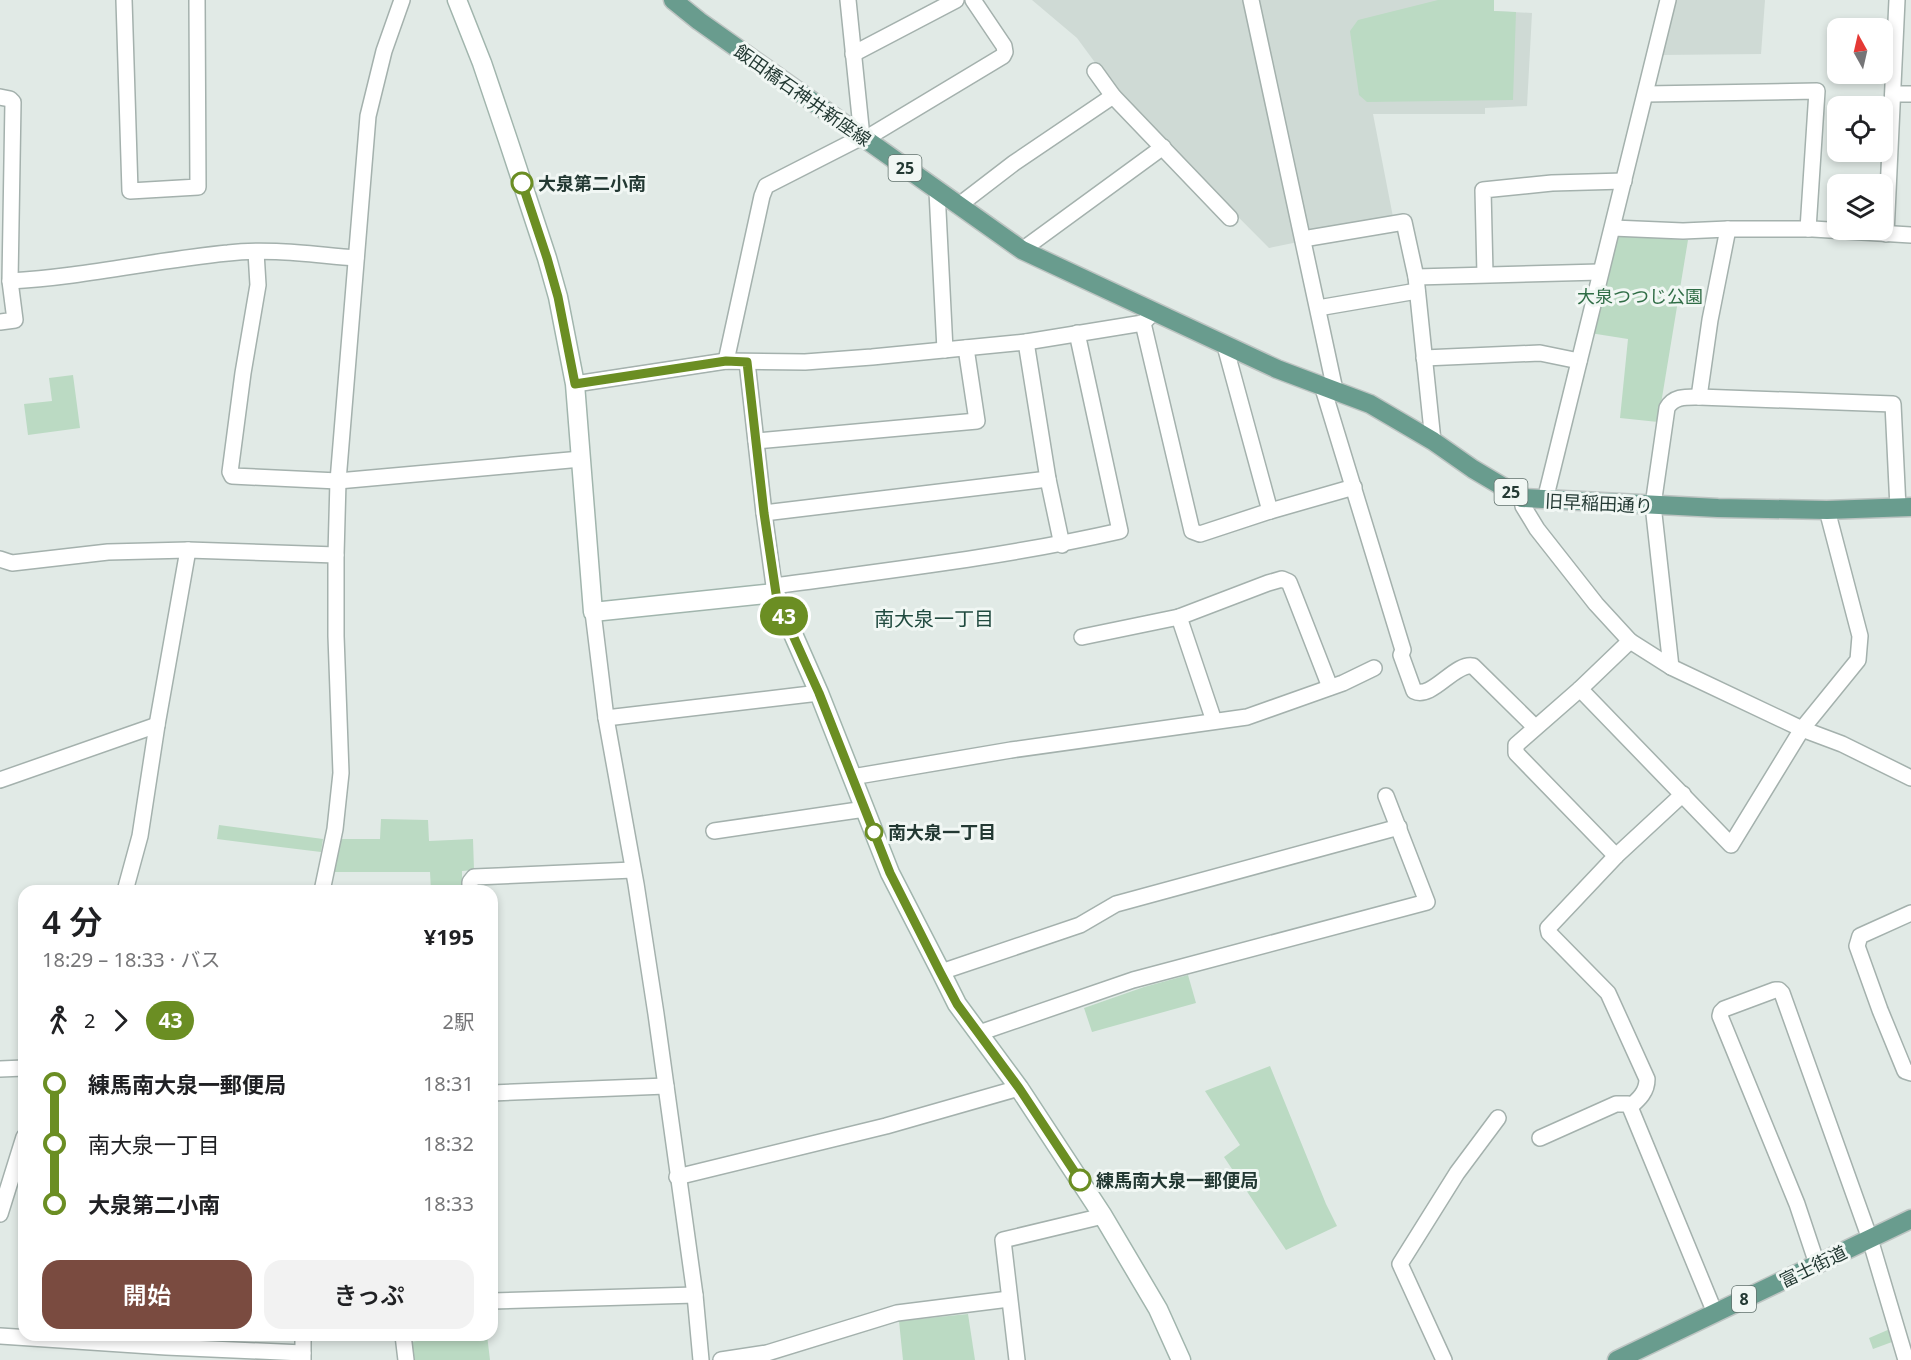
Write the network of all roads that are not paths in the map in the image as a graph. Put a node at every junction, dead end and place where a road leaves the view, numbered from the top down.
1 (124, 0) edge
2 (197, 0) edge
3 (402, 0) edge
4 (457, 0) edge
5 (673, 0) edge
6 (848, 0) edge
7 (956, 0) edge
8 (973, 0) edge
9 (1251, 0) edge
10 (1668, 0) edge
11 (1897, 0) edge
12 (853, 54) junction
13 (1095, 71) dead end
14 (1646, 94) junction
15 (1893, 94) junction
16 (1911, 94) edge
17 (1113, 96) junction
18 (0, 97) edge
19 (864, 138) junction
20 (1163, 147) junction
21 (1889, 174) edge
22 (1624, 182) junction
23 (937, 191) junction
24 (958, 206) junction
25 (1230, 218) dead end
26 (1613, 228) junction
27 (1728, 229) junction
28 (1808, 229) junction
29 (1827, 230) edge
30 (1893, 234) edge
31 (1911, 235) edge
32 (1303, 239) junction
33 (1022, 250) junction
34 (256, 252) junction
35 (356, 258) junction
36 (1600, 272) junction
37 (1485, 274) junction
38 (10, 281) junction
39 (1416, 284) junction
40 (1318, 308) junction
41 (1148, 318) junction
42 (0, 322) edge
43 (1077, 333) junction
44 (1026, 342) junction
45 (1225, 346) junction
46 (966, 348) junction
47 (945, 350) junction
48 (1424, 358) junction
49 (726, 361) junction
50 (747, 362) junction
51 (1579, 362) junction
52 (575, 384) junction
53 (1329, 388) junction
54 (1699, 397) junction
55 (756, 441) junction
56 (1433, 441) junction
57 (581, 459) junction
58 (1048, 479) junction
59 (338, 481) junction
60 (1354, 487) junction
61 (1522, 498) junction
62 (1545, 500) junction
63 (1653, 506) junction
64 (1905, 508) edge
65 (1827, 510) junction
66 (1270, 511) junction
67 (764, 513) junction
68 (1062, 545) junction
69 (188, 550) junction
70 (336, 555) junction
71 (0, 559) edge
72 (775, 590) junction
73 (593, 612) junction
74 (1179, 617) junction
75 (1082, 637) dead end
76 (1630, 641) junction
77 (1671, 667) junction
78 (1374, 668) dead end
79 (1329, 687) junction
80 (1580, 689) junction
81 (819, 693) junction
82 (606, 718) junction
83 (1214, 721) junction
84 (157, 725) junction
85 (1535, 727) junction
86 (1802, 729) junction
87 (852, 777) junction
88 (1911, 778) edge
89 (0, 780) edge
90 (1683, 794) junction
91 (1386, 795) dead end
92 (865, 809) junction
93 (1399, 827) junction
94 (714, 831) dead end
95 (1616, 856) junction
96 (633, 870) junction
97 (127, 885) edge
98 (323, 885) edge
99 (470, 885) edge
100 (1911, 913) edge
101 (940, 972) junction
102 (980, 1033) junction
103 (18, 1068) edge
104 (0, 1069) edge
105 (1911, 1073) edge
106 (666, 1086) junction
107 (1019, 1088) junction
108 (498, 1093) edge
109 (1630, 1107) junction
110 (1498, 1118) dead end
111 (1540, 1138) dead end
112 (18, 1156) edge
113 (677, 1177) junction
114 (0, 1214) edge
115 (1103, 1216) junction
116 (1911, 1219) edge
117 (1870, 1239) junction
118 (1816, 1264) junction
119 (695, 1295) junction
120 (1009, 1299) junction
121 (498, 1301) edge
122 (1715, 1313) junction
123 (0, 1336) edge
124 (18, 1337) edge
125 (75, 1341) edge
126 (303, 1341) edge
127 (404, 1341) edge
128 (1645, 1354) edge
129 (303, 1357) edge
130 (406, 1360) edge
131 (701, 1360) edge
132 (721, 1360) edge
133 (1017, 1360) edge
134 (1181, 1360) edge
135 (1444, 1360) edge
136 (1617, 1360) edge
137 (1906, 1360) edge

1 - 2 street
3 - 35 street
4 - 52 street
5 - 19 main road, 飯田橋石神井新座線 / 25
6 - 12 street
7 - 12 street
8 - 19 street
9 - 32 street
10 - 14 street
11 - 15 street
12 - 19 street
13 - 17 street
14 - 22 street
14 - 28 street
15 - 16 street
15 - 21 street
17 - 20 street
17 - 24 street
18 - 38 street
19 - 23 main road, 飯田橋石神井新座線 / 25
19 - 49 street
20 - 25 street
20 - 33 street
22 - 26 street
22 - 37 street
23 - 24 main road, 飯田橋石神井新座線 / 25
23 - 47 street
24 - 33 main road, 飯田橋石神井新座線 / 25
26 - 27 street
26 - 36 street
27 - 28 street
27 - 54 street
28 - 29 street
30 - 31 street
32 - 39 street
32 - 40 street
33 - 41 main road, 飯田橋石神井新座線 / 25
34 - 35 street
34 - 38 street
34 - 59 street
35 - 59 street
36 - 37 street
36 - 51 street
37 - 39 street
38 - 42 street
39 - 40 street
39 - 48 street
40 - 53 street
41 - 43 street
41 - 45 main road, 旧早稲田通り / 25
41 - 66 street
43 - 44 street
43 - 68 street
44 - 46 street
44 - 58 street
45 - 53 main road, 旧早稲田通り / 25
45 - 66 street
46 - 47 street
46 - 55 street
47 - 50 street
48 - 51 street
48 - 56 street
49 - 50 street
49 - 52 street
50 - 55 street
51 - 62 street
52 - 57 street
53 - 56 main road, 旧早稲田通り / 25
53 - 60 street
54 - 63 street
54 - 64 street
55 - 67 street
56 - 61 main road, 旧早稲田通り / 25
57 - 59 street
57 - 73 street
58 - 67 street
58 - 68 street
59 - 70 street
60 - 66 street
60 - 85 street
61 - 62 main road, 旧早稲田通り / 25
61 - 76 street
62 - 63 main road, 旧早稲田通り / 25
63 - 65 main road, 旧早稲田通り / 25
63 - 77 street
64 - 65 main road, 旧早稲田通り / 25
65 - 86 street
67 - 72 street
68 - 72 street
69 - 70 street
69 - 71 street
69 - 84 street
70 - 98 street
72 - 73 street
72 - 81 street
73 - 82 street
74 - 75 street
74 - 79 street
74 - 83 street
76 - 77 street
76 - 80 street
77 - 86 street
78 - 79 street
79 - 83 street
80 - 85 street
80 - 90 street
81 - 82 street
81 - 87 street
82 - 96 street
83 - 87 street
84 - 89 street
84 - 97 street
85 - 95 street
86 - 88 street
86 - 90 street
87 - 92 street
90 - 95 street
91 - 93 street
92 - 94 street
92 - 101 street
93 - 101 street
93 - 102 street
95 - 109 street
96 - 99 street
96 - 106 street
100 - 105 street
101 - 102 street
102 - 107 street
103 - 104 street
106 - 108 street
106 - 113 street
107 - 113 street
107 - 115 street
109 - 111 street
109 - 122 street
110 - 135 street
112 - 114 street
113 - 119 street
115 - 120 street
115 - 134 street
116 - 117 main road, 富士街道 / 8
117 - 118 main road, 富士街道 / 8
117 - 118 street
117 - 137 street
118 - 122 main road, 富士街道 / 8
119 - 121 street
119 - 131 street
120 - 132 street
120 - 133 street
122 - 128 main road, 富士街道 / 8
123 - 124 street
125 - 129 street
126 - 129 street
127 - 130 street
128 - 136 main road, 富士街道 / 8

